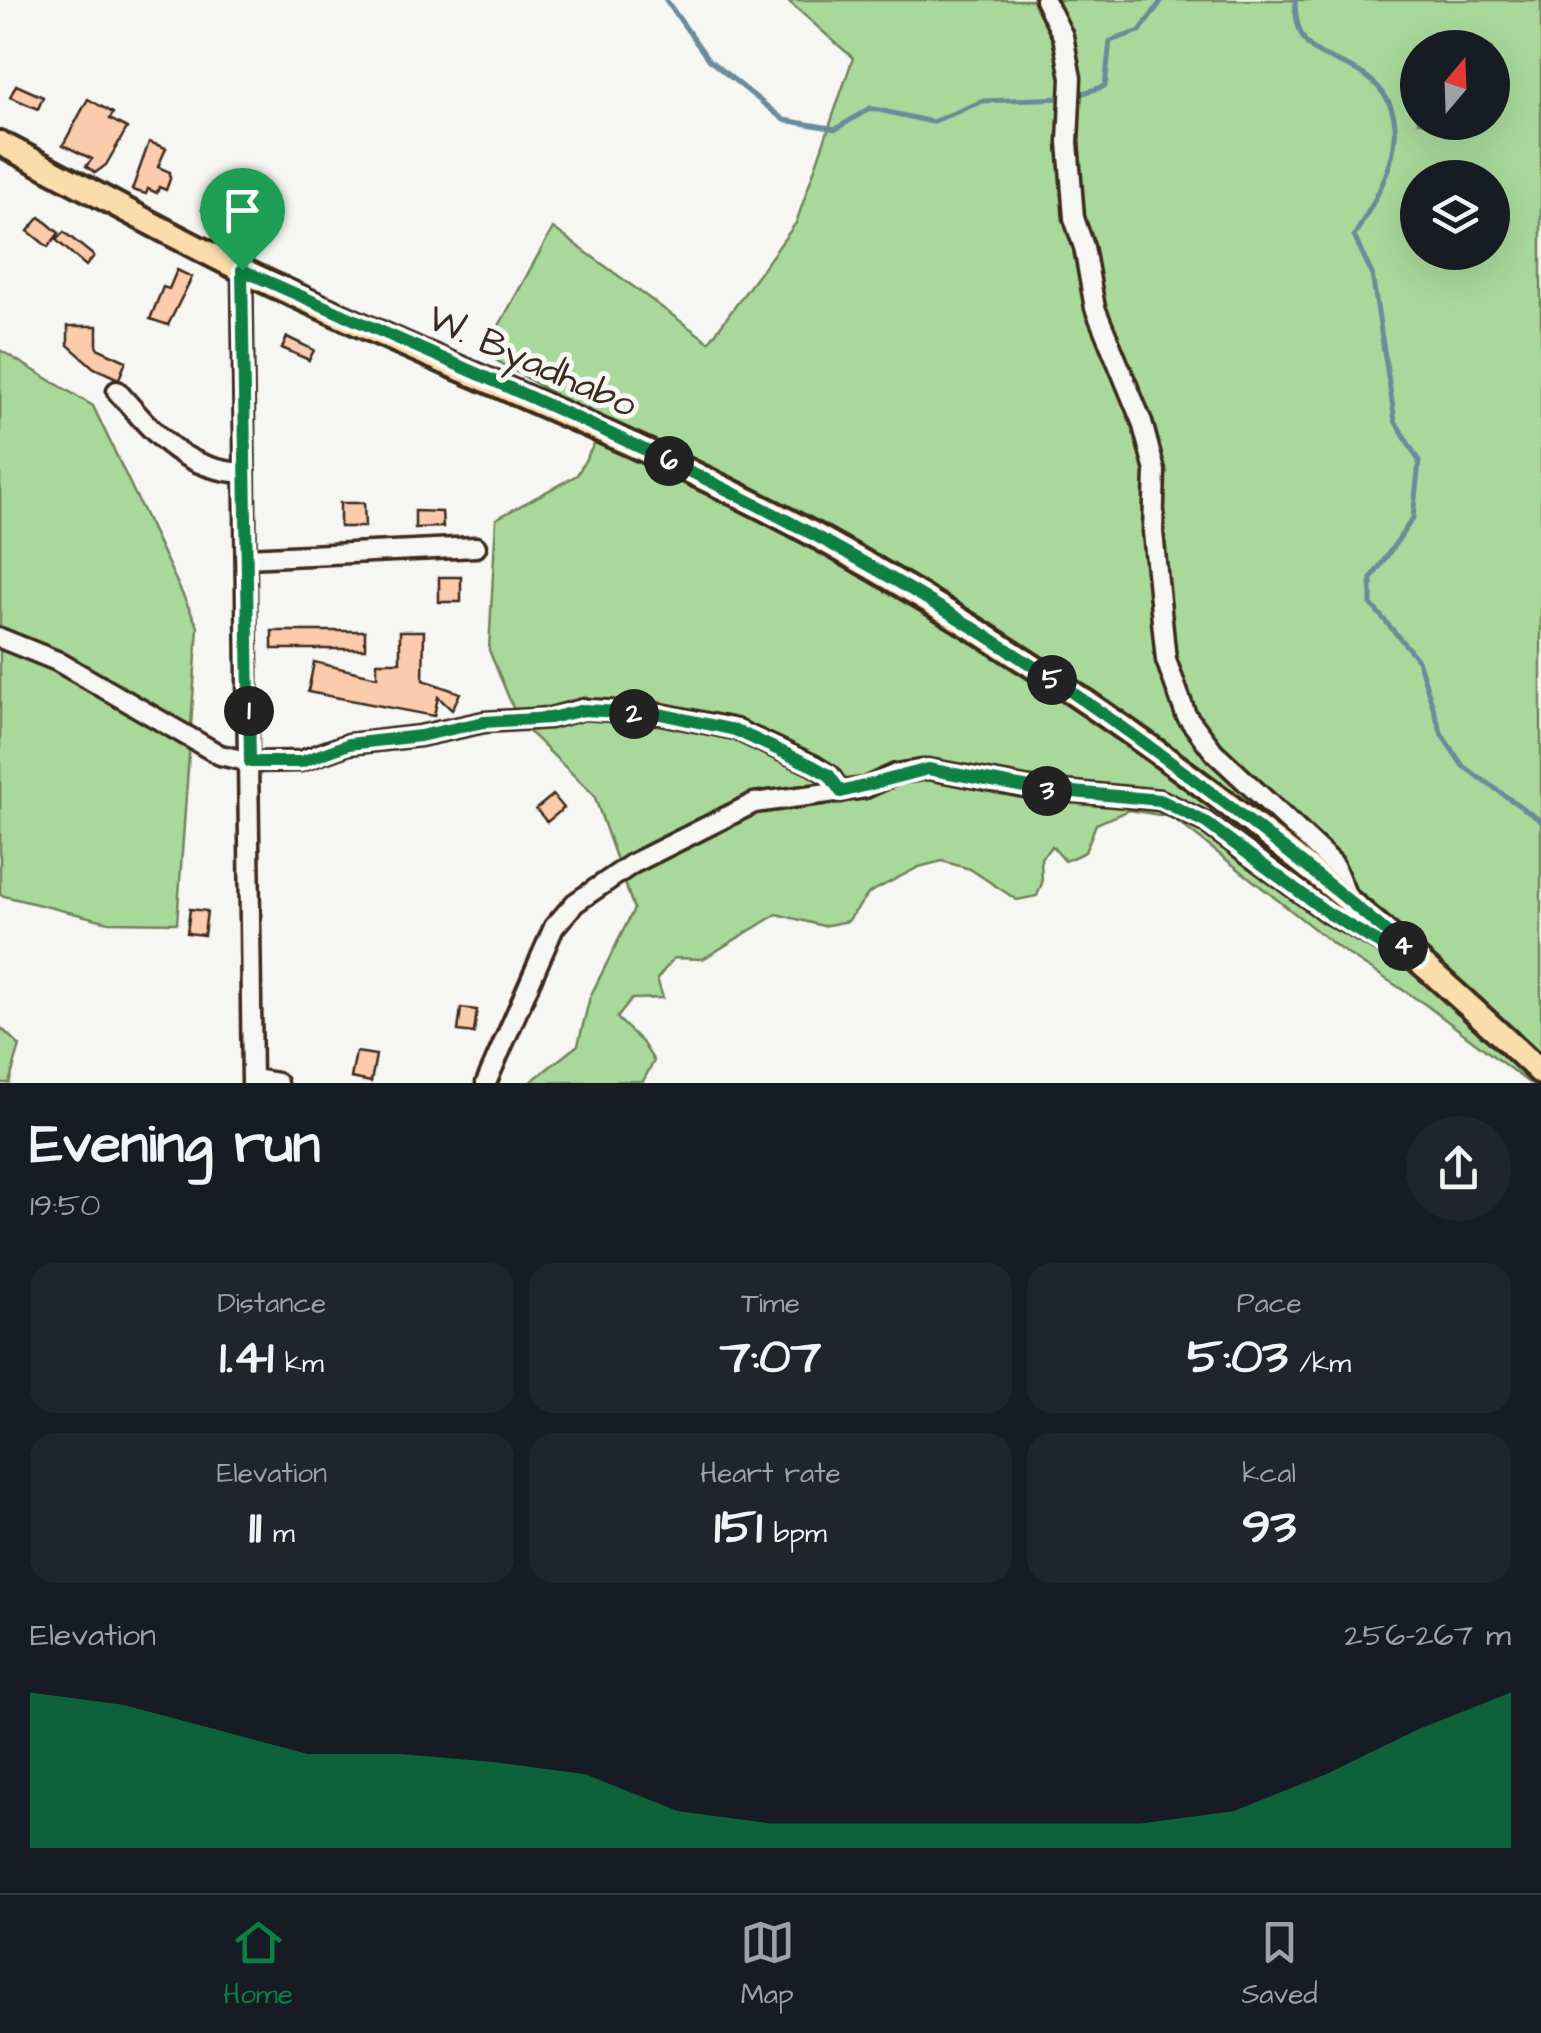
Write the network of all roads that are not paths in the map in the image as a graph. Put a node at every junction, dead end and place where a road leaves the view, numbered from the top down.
1 (1045, 0) edge
2 (0, 143) edge
3 (242, 270) junction
4 (117, 391) dead end
5 (244, 473) junction
6 (476, 547) dead end
7 (246, 558) junction
8 (0, 638) edge
9 (250, 762) junction
10 (841, 792) junction
11 (1348, 900) junction
12 (1420, 960) junction
13 (1541, 1074) edge
14 (252, 1081) edge
15 (276, 1083) edge
16 (486, 1083) edge

1 - 11 street
2 - 3 main road, W. Byadhabo
3 - 5 street
3 - 11 main road, W. Byadhabo
4 - 5 street
5 - 7 street
6 - 7 street
7 - 9 street
8 - 9 street
9 - 10 street
9 - 14 street
10 - 12 street
10 - 16 street
11 - 12 main road, W. Byadhabo
12 - 13 main road, W. Byadhabo
14 - 15 street

